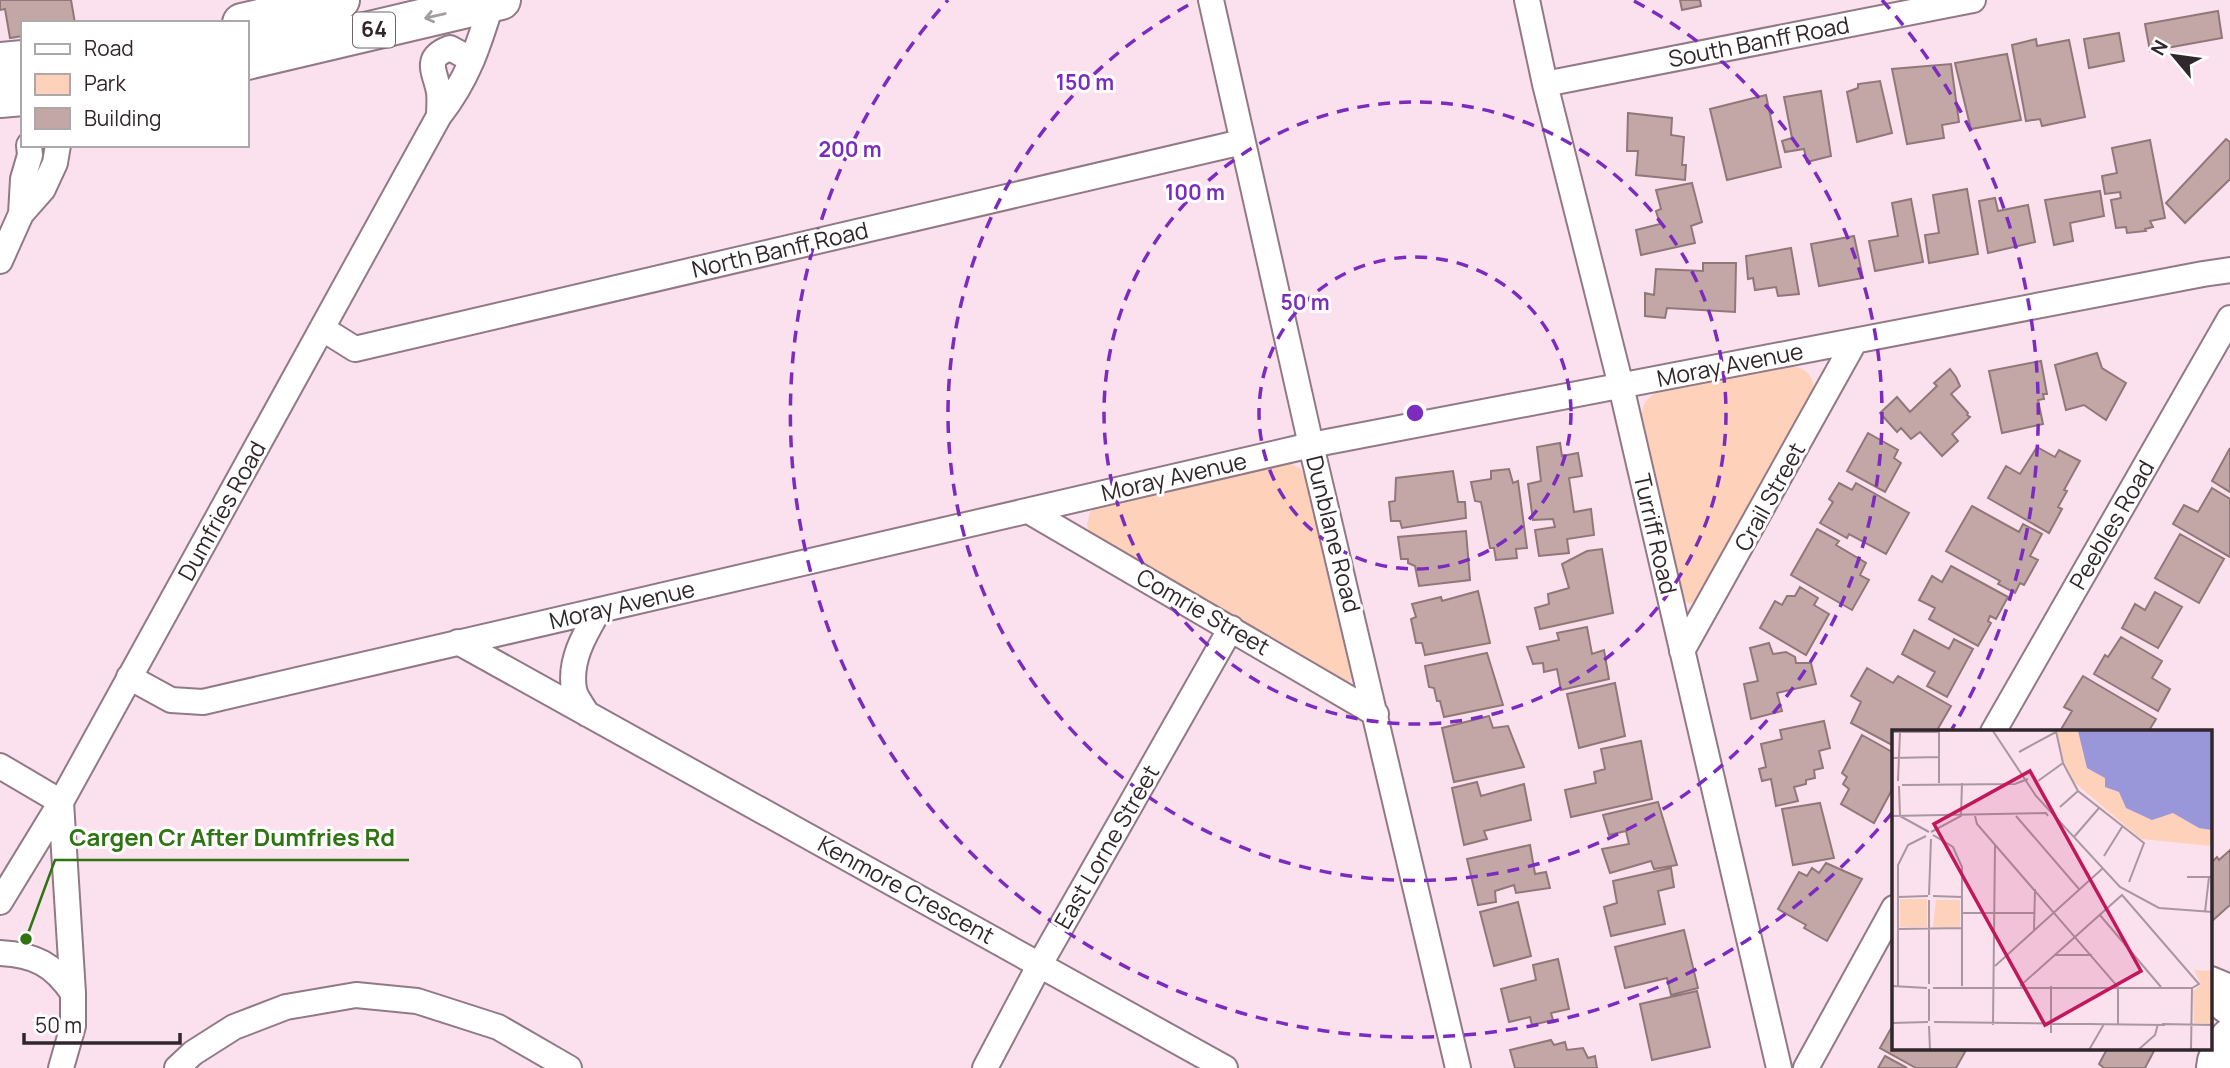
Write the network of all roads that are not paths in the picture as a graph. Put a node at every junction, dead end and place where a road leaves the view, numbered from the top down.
1 (340, 0) edge
2 (1211, 0) edge
3 (1527, 0) edge
4 (1973, 0) edge
5 (496, 1) edge
6 (248, 22) edge
7 (248, 60) edge
8 (472, 60) junction
9 (18, 70) edge
10 (1545, 84) junction
11 (0, 98) edge
12 (439, 116) junction
13 (1242, 142) junction
14 (29, 147) edge
15 (58, 147) edge
16 (21, 214) junction
17 (0, 261) edge
18 (2230, 271) edge
19 (2230, 318) edge
20 (323, 329) junction
21 (1855, 341) junction
22 (1621, 386) junction
23 (1311, 445) junction
24 (1030, 512) junction
25 (599, 610) junction
26 (1231, 628) junction
27 (458, 642) junction
28 (1682, 651) junction
29 (129, 677) junction
30 (587, 714) junction
31 (1376, 714) junction
32 (1994, 730) edge
33 (0, 766) edge
34 (61, 802) junction
35 (0, 902) edge
36 (1892, 912) edge
37 (0, 953) edge
38 (1040, 964) junction
39 (2212, 979) edge
40 (2230, 987) edge
41 (73, 993) junction
42 (2212, 1001) edge
43 (2230, 1014) edge
44 (2230, 1038) edge
45 (66, 1063) edge
46 (177, 1068) edge
47 (569, 1068) edge
48 (985, 1068) edge
49 (1225, 1068) edge
50 (1458, 1068) edge
51 (1779, 1068) edge
52 (1807, 1068) edge
53 (2216, 1068) edge

1 - 6 main road, 64
2 - 13 street, Dunblane Road
3 - 10 street, Turriff Road
4 - 10 street, South Banff Road
5 -> 7 main road, 64
5 - 8 street, Dumfries Road
8 - 12 street, Dumfries Road
8 - 12 street
9 - 11 main road
10 - 22 street, Turriff Road
12 - 20 street, Dumfries Road
13 - 20 street, North Banff Road
13 - 23 street, Dunblane Road
14 - 16 street
15 - 16 street
16 - 17 street
18 - 21 street, Moray Avenue
19 - 32 street, Peebles Road
20 - 29 street, Dumfries Road
21 - 22 street, Moray Avenue
21 - 28 street, Crail Street
22 - 23 street, Moray Avenue
22 - 28 street, Turriff Road
23 - 24 street, Moray Avenue
23 - 31 street, Dunblane Road
24 - 25 street, Moray Avenue
24 - 26 street, Comrie Street
25 - 27 street, Moray Avenue
25 - 30 street
26 - 31 street, Comrie Street
26 - 38 street, East Lorne Street
27 - 29 street, Moray Avenue
27 - 30 street, Kenmore Crescent
28 - 51 street, Turriff Road
29 - 34 street, Dumfries Road
30 - 38 street, Kenmore Crescent
31 - 50 street, Dunblane Road
33 - 34 street
34 - 35 street, Dumfries Road
34 - 41 street
36 - 52 street
37 - 41 street
38 - 48 street, East Lorne Street
38 - 49 street, Kenmore Crescent
39 - 40 street
41 - 45 street
42 - 43 street
44 - 53 main road
46 - 47 street

